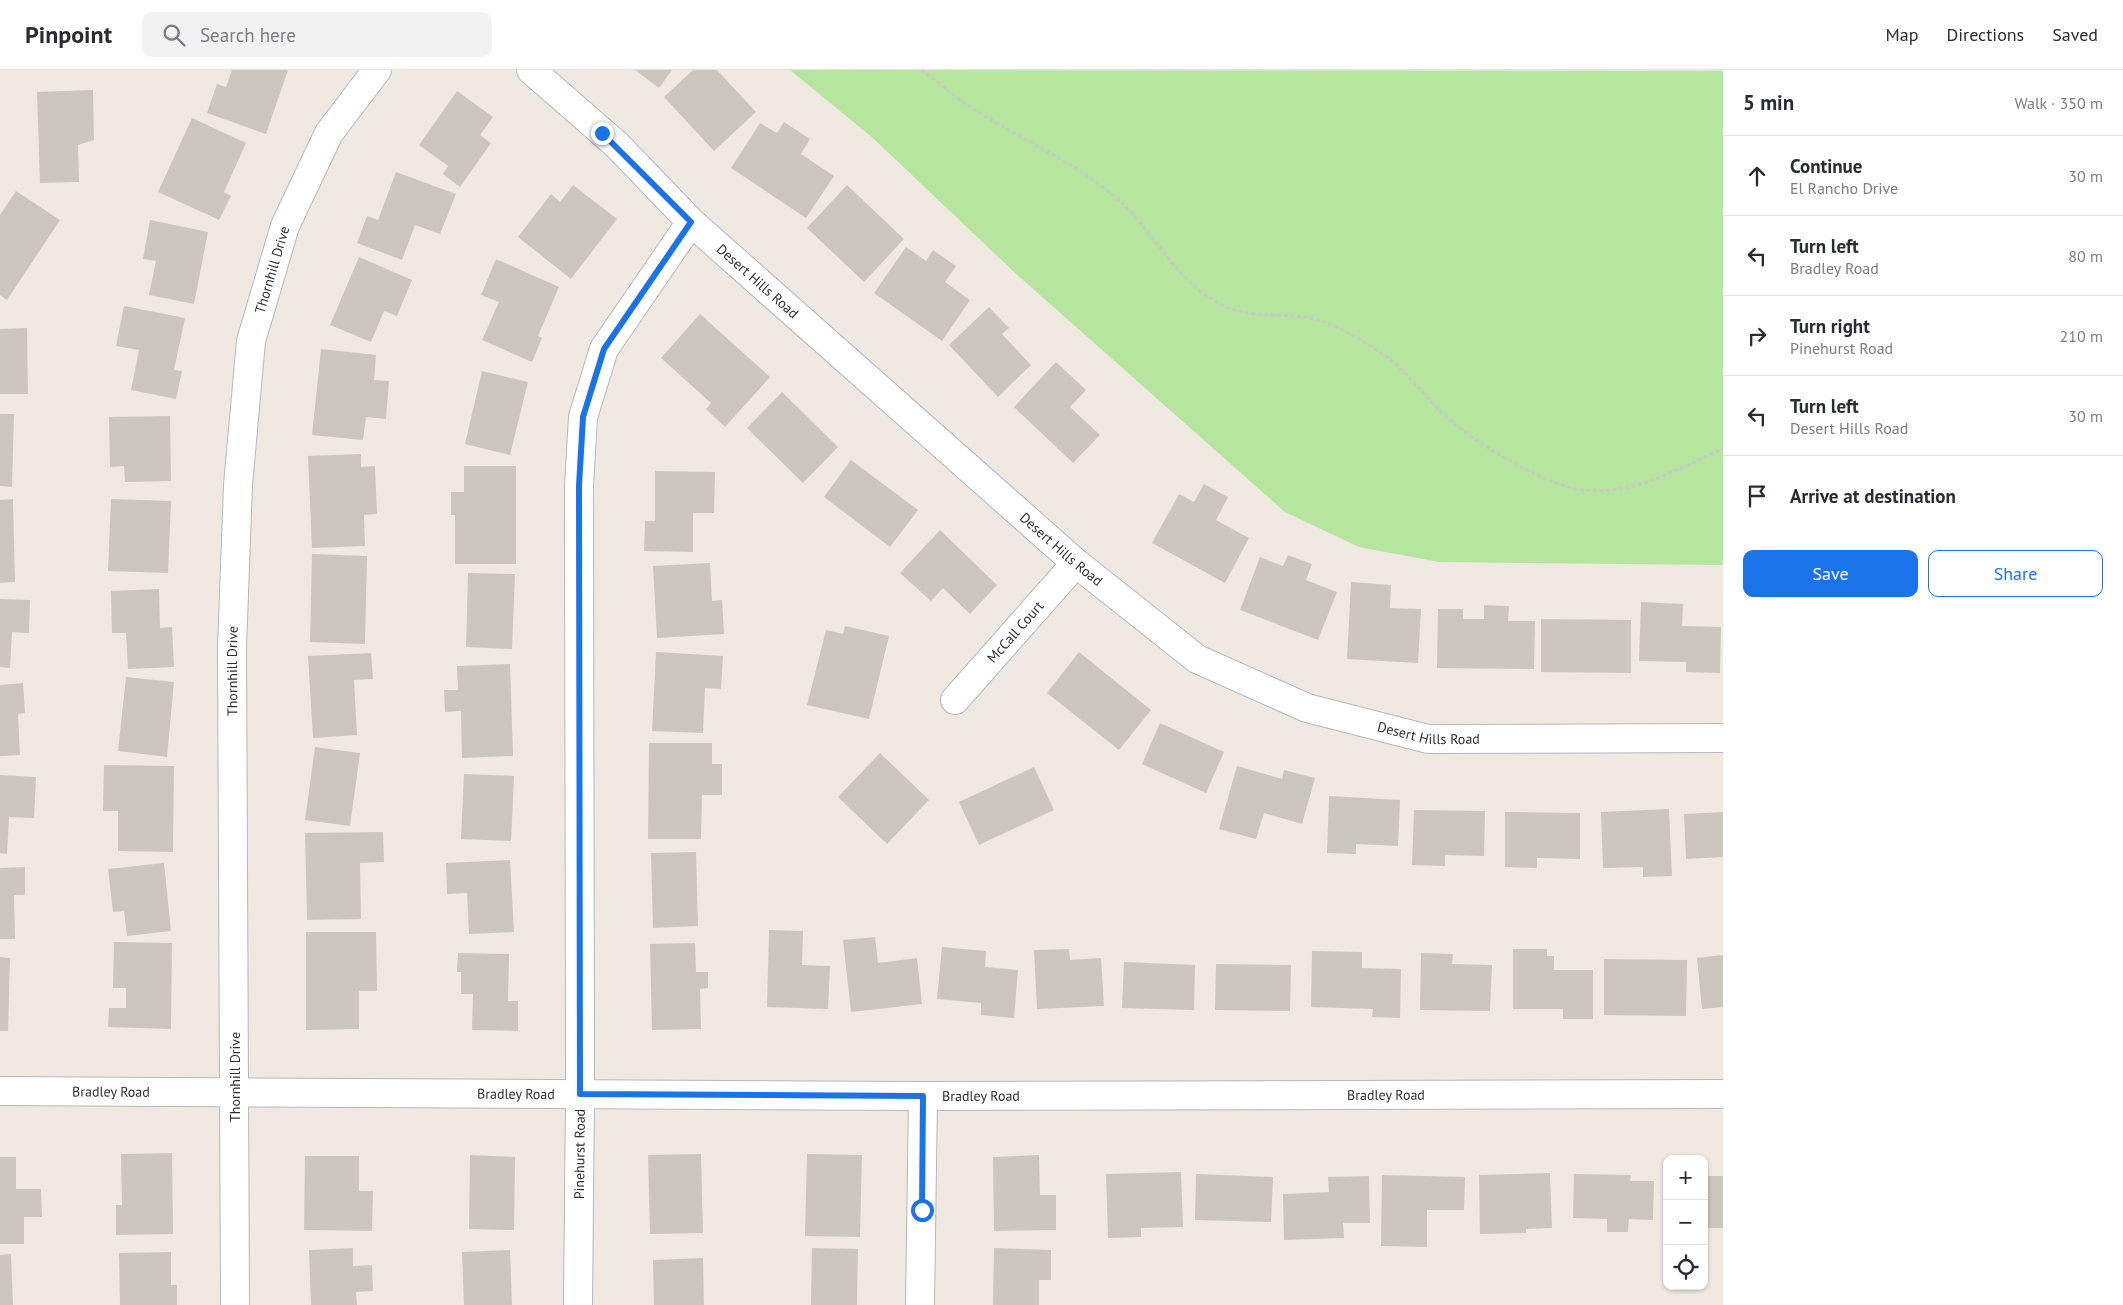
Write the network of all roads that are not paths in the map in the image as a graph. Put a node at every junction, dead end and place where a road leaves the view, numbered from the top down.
1 (377, 70) edge
2 (531, 70) edge
3 (691, 222) junction
4 (1076, 563) junction
5 (955, 700) dead end
6 (1723, 738) edge
7 (0, 1091) edge
8 (235, 1093) junction
9 (580, 1094) junction
10 (1723, 1094) edge
11 (923, 1096) junction
12 (235, 1305) edge
13 (578, 1305) edge
14 (920, 1305) edge

1 - 8 street, Thornhill Drive
2 - 3 street, Desert Hills Road
3 - 4 street, Desert Hills Road
3 - 9 street, Pinehurst Road
4 - 5 street, McCall Court
4 - 6 street, Desert Hills Road
7 - 8 street, Bradley Road
8 - 9 street, Bradley Road
8 - 12 street, Thornhill Drive
9 - 11 street, Bradley Road
9 - 13 street, Pinehurst Road
10 - 11 street, Bradley Road
11 - 14 street

